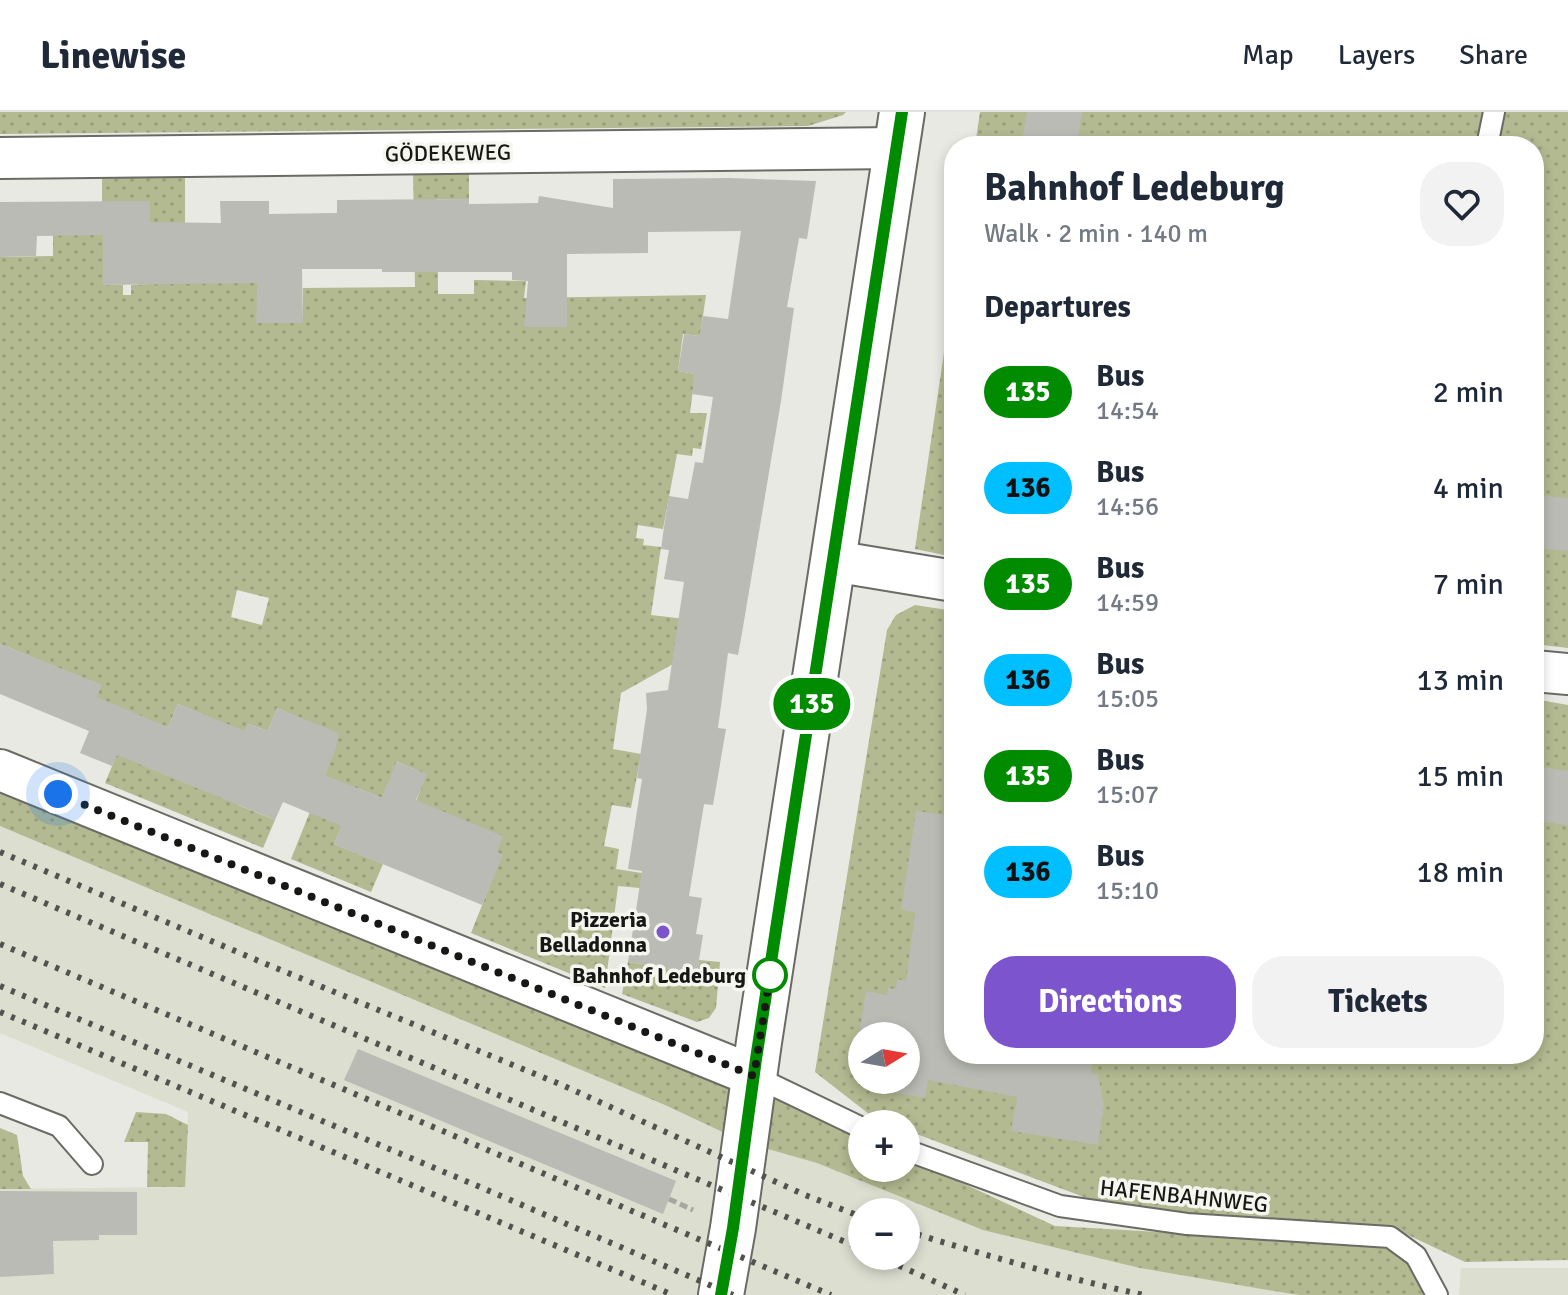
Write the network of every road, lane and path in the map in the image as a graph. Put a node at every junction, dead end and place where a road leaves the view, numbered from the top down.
1 (1494, 112) edge
2 (899, 130) edge
3 (1489, 136) edge
4 (0, 158) edge
5 (833, 561) junction
6 (944, 579) edge
7 (1544, 672) edge
8 (1568, 674) edge
9 (0, 770) edge
10 (754, 1076) junction
11 (0, 1103) edge
12 (848, 1121) edge
13 (920, 1155) edge
14 (92, 1164) dead end
15 (721, 1295) edge
16 (1437, 1295) edge

1 - 3 lane
2 - 4 street, GÖDEKEWEG
2 - 5 street
5 - 6 street
5 - 10 street
7 - 8 street
9 - 10 street
10 - 12 lane
10 - 15 street
11 - 14 lane
13 - 16 lane, HAFENBAHNWEG

